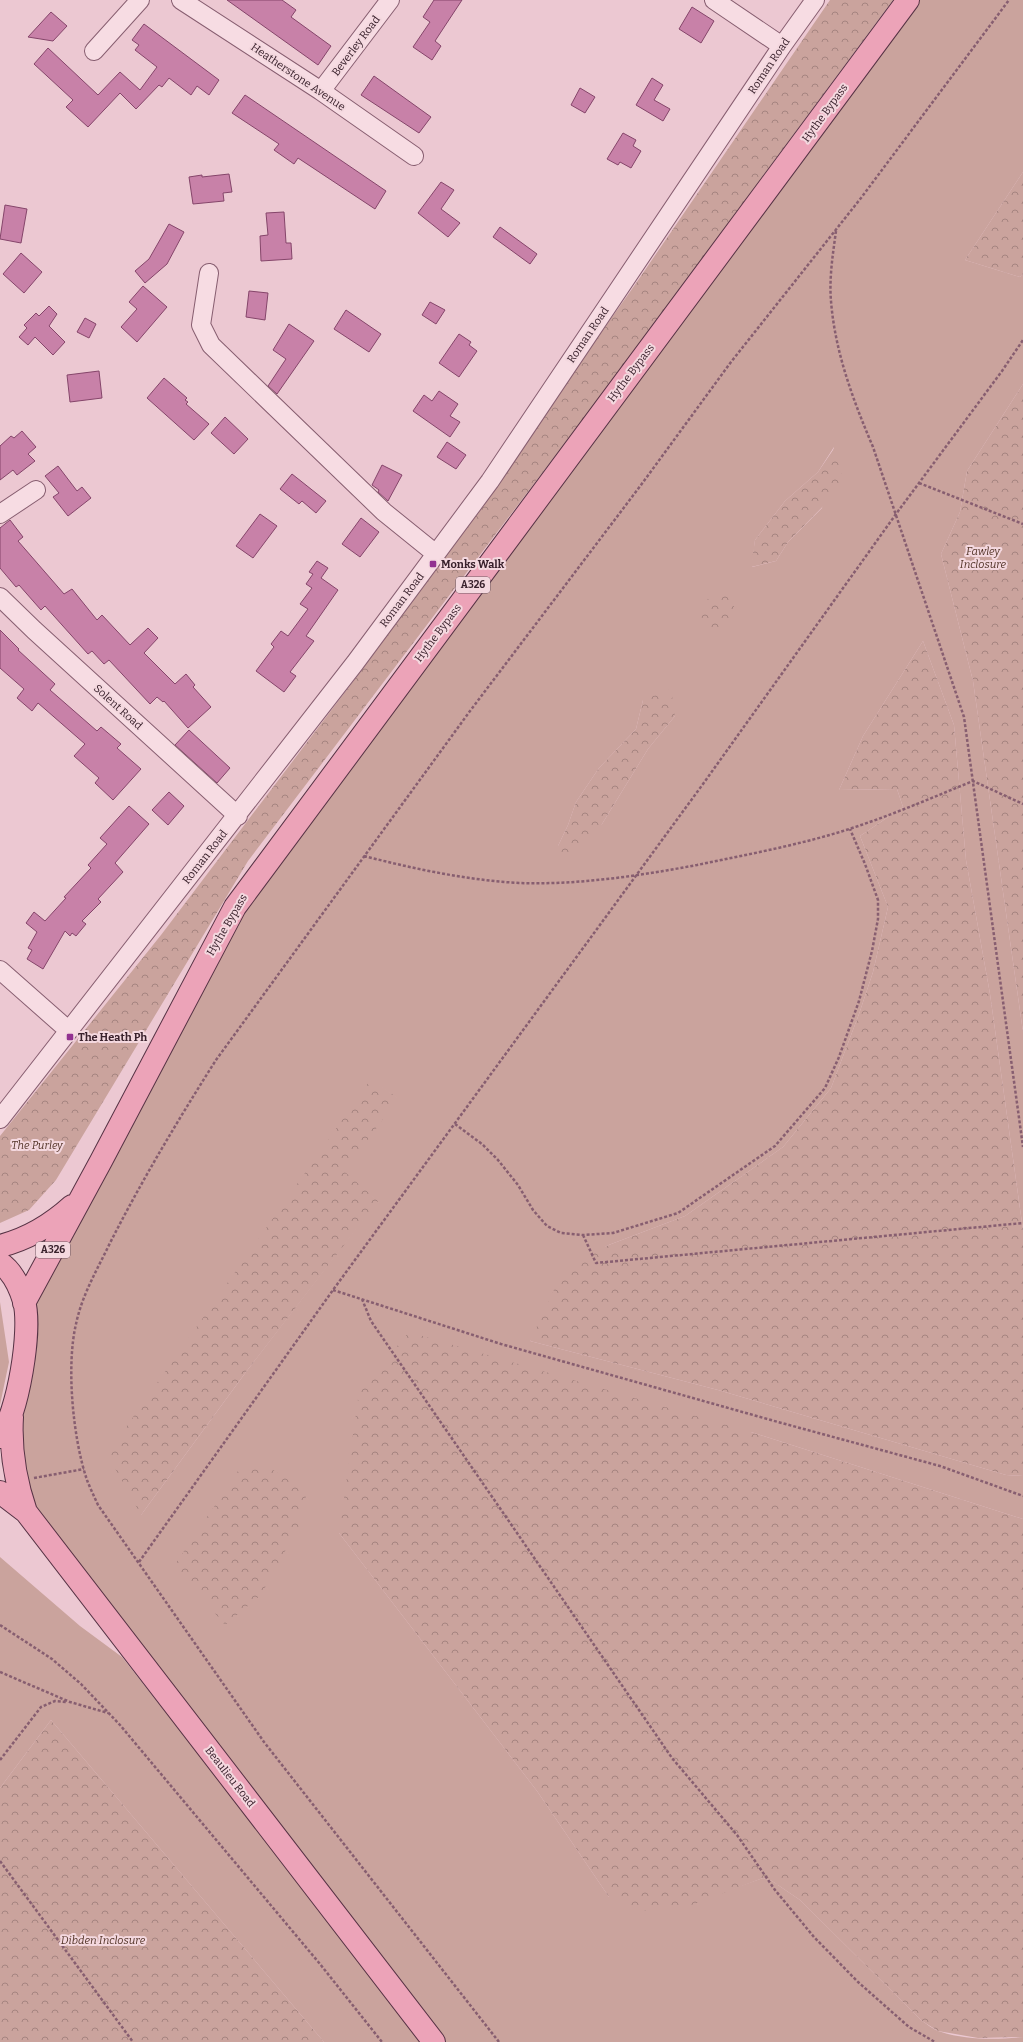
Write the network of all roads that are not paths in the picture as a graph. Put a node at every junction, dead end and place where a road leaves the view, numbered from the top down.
1 (140, 0) edge
2 (181, 0) edge
3 (390, 0) edge
4 (714, 0) edge
5 (815, 0) edge
6 (908, 0) edge
7 (782, 46) junction
8 (94, 51) dead end
9 (321, 91) junction
10 (414, 156) dead end
11 (209, 273) dead end
12 (36, 490) dead end
13 (0, 514) edge
14 (436, 554) junction
15 (0, 597) edge
16 (238, 816) junction
17 (0, 970) edge
18 (68, 1030) junction
19 (0, 1118) edge
20 (82, 1197) junction
21 (0, 1246) edge
22 (0, 1263) edge
23 (24, 1303) junction
24 (12, 1415) junction
25 (0, 1437) edge
26 (8, 1486) edge
27 (434, 2042) edge

1 - 8 street
2 - 9 street, Heatherstone Avenue
3 - 9 street, Beverley Road
4 - 7 street
5 - 7 street, Roman Road
6 - 20 main road, Hythe Bypass / A326
7 - 14 street, Roman Road
9 - 10 street, Heatherstone Avenue
11 - 14 street
12 - 13 street
14 - 16 street, Roman Road
15 - 16 street, Solent Road
16 - 18 street, Roman Road
17 - 18 street
18 - 19 street, Roman Road
20 - 21 main road, Hythe Bypass / A326
20 - 23 main road, Hythe Bypass / A326
22 - 23 main road
23 - 24 main road
24 - 25 main road
24 - 26 main road
26 - 27 main road, Beaulieu Road

